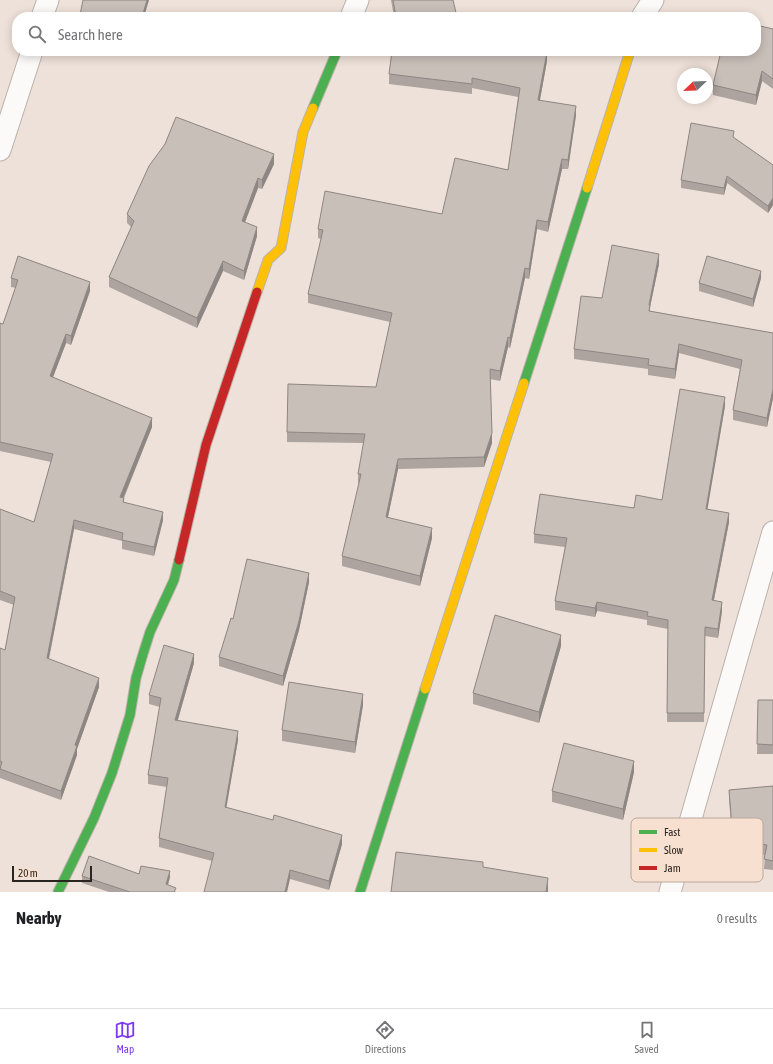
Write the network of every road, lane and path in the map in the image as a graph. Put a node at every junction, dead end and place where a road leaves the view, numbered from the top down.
1 (48, 0) edge
2 (358, 0) edge
3 (653, 0) edge
4 (44, 12) edge
5 (353, 12) edge
6 (645, 12) edge
7 (30, 56) edge
8 (335, 56) edge
9 (628, 56) edge
10 (0, 150) edge
11 (773, 532) edge
12 (691, 818) edge
13 (673, 882) edge
14 (58, 892) edge
15 (360, 892) edge
16 (670, 892) edge

1 - 4 street
2 - 5 street
3 - 6 street
7 - 10 street
8 - 14 street
9 - 15 street
11 - 12 street
13 - 16 street

